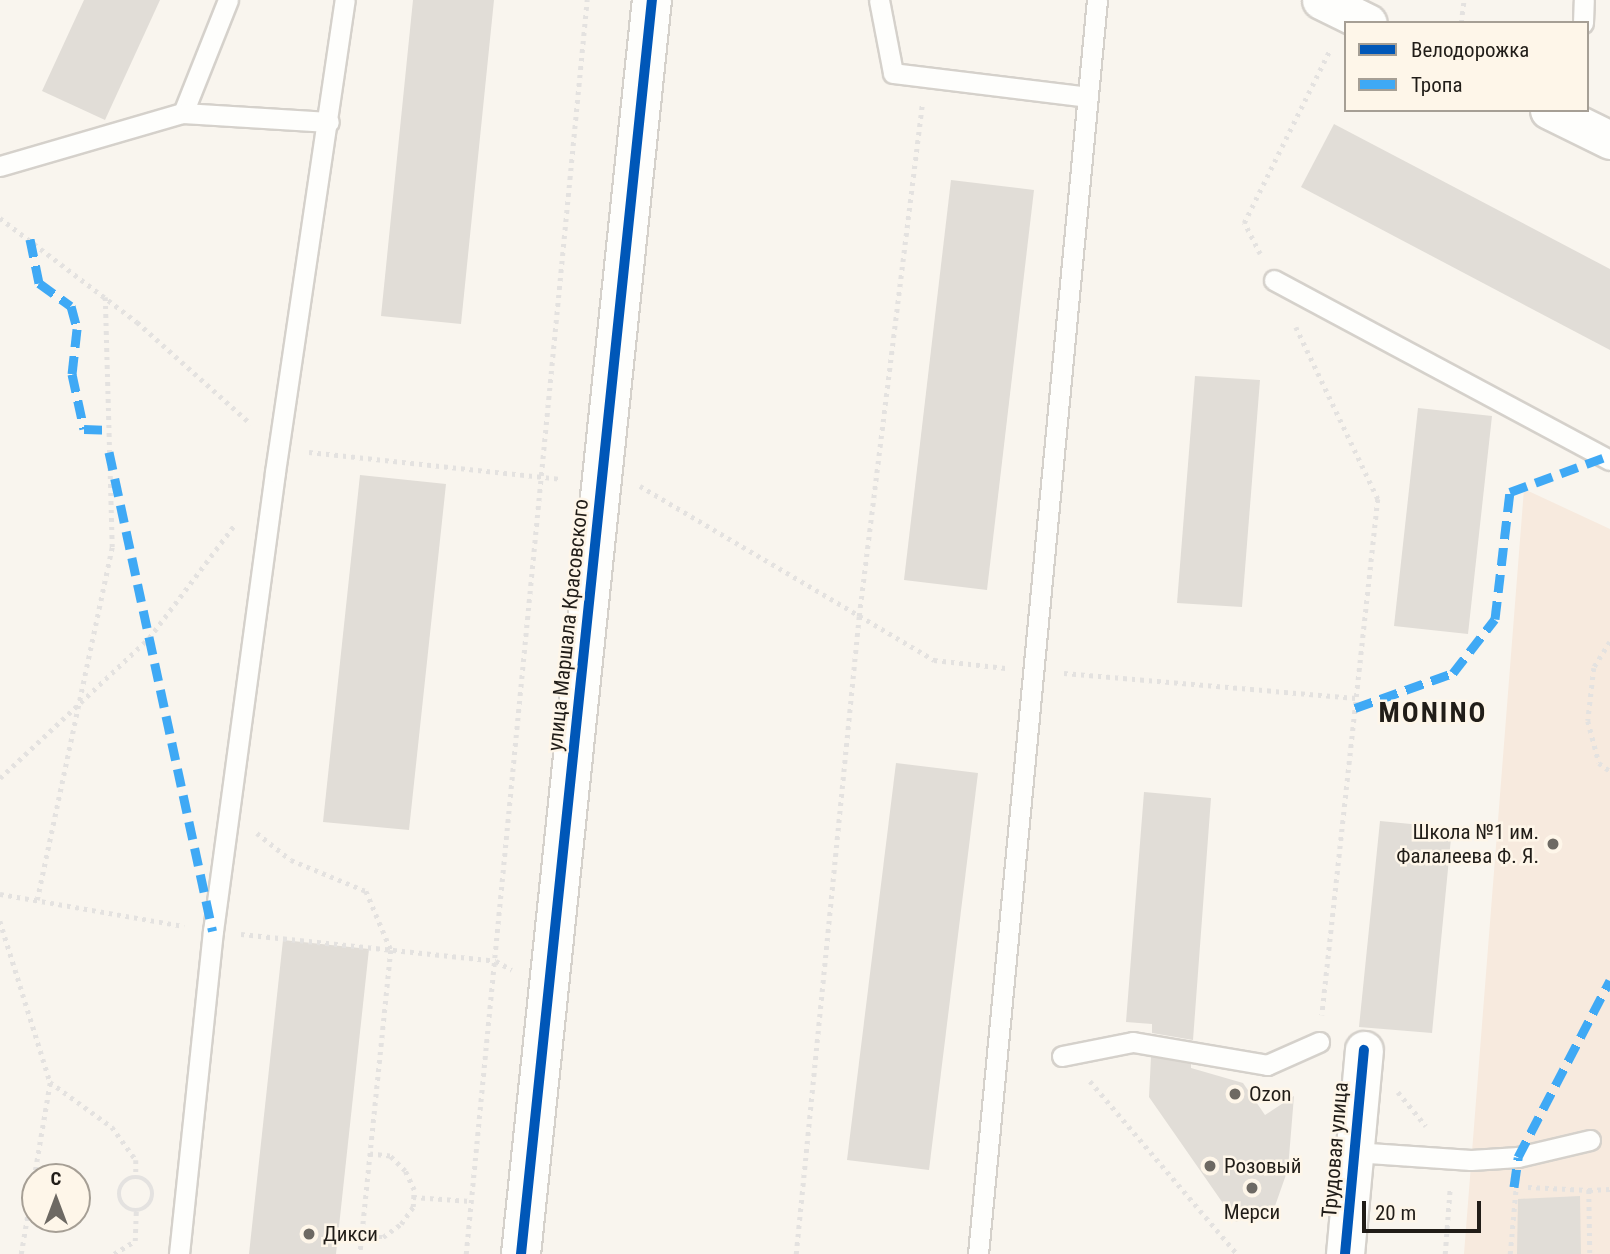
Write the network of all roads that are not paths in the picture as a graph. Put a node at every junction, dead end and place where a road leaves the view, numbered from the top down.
1 (228, 0) edge
2 (345, 0) edge
3 (652, 0) edge
4 (879, 0) edge
5 (1097, 0) edge
6 (1584, 0) edge
7 (1583, 21) edge
8 (1088, 97) junction
9 (183, 113) junction
10 (1568, 115) edge
11 (329, 122) junction
12 (1610, 141) edge
13 (0, 166) edge
14 (1274, 280) road end
15 (1610, 460) edge
16 (1319, 1042) road end
17 (1364, 1050) road end
18 (1062, 1056) road end
19 (1590, 1140) dead end
20 (1354, 1152) junction
21 (179, 1254) edge
22 (521, 1254) edge
23 (978, 1254) edge
24 (1345, 1254) edge

1 - 9 lane
2 - 11 lane
3 - 22 street, улица Маршала Красовского
4 - 8 lane
5 - 8 lane
6 - 7 lane
8 - 23 lane
9 - 11 lane
9 - 13 lane
10 - 12 street
11 - 21 lane
14 - 15 lane
16 - 18 lane
17 - 20 street, Трудовая улица
19 - 20 lane
20 - 24 street, Трудовая улица

